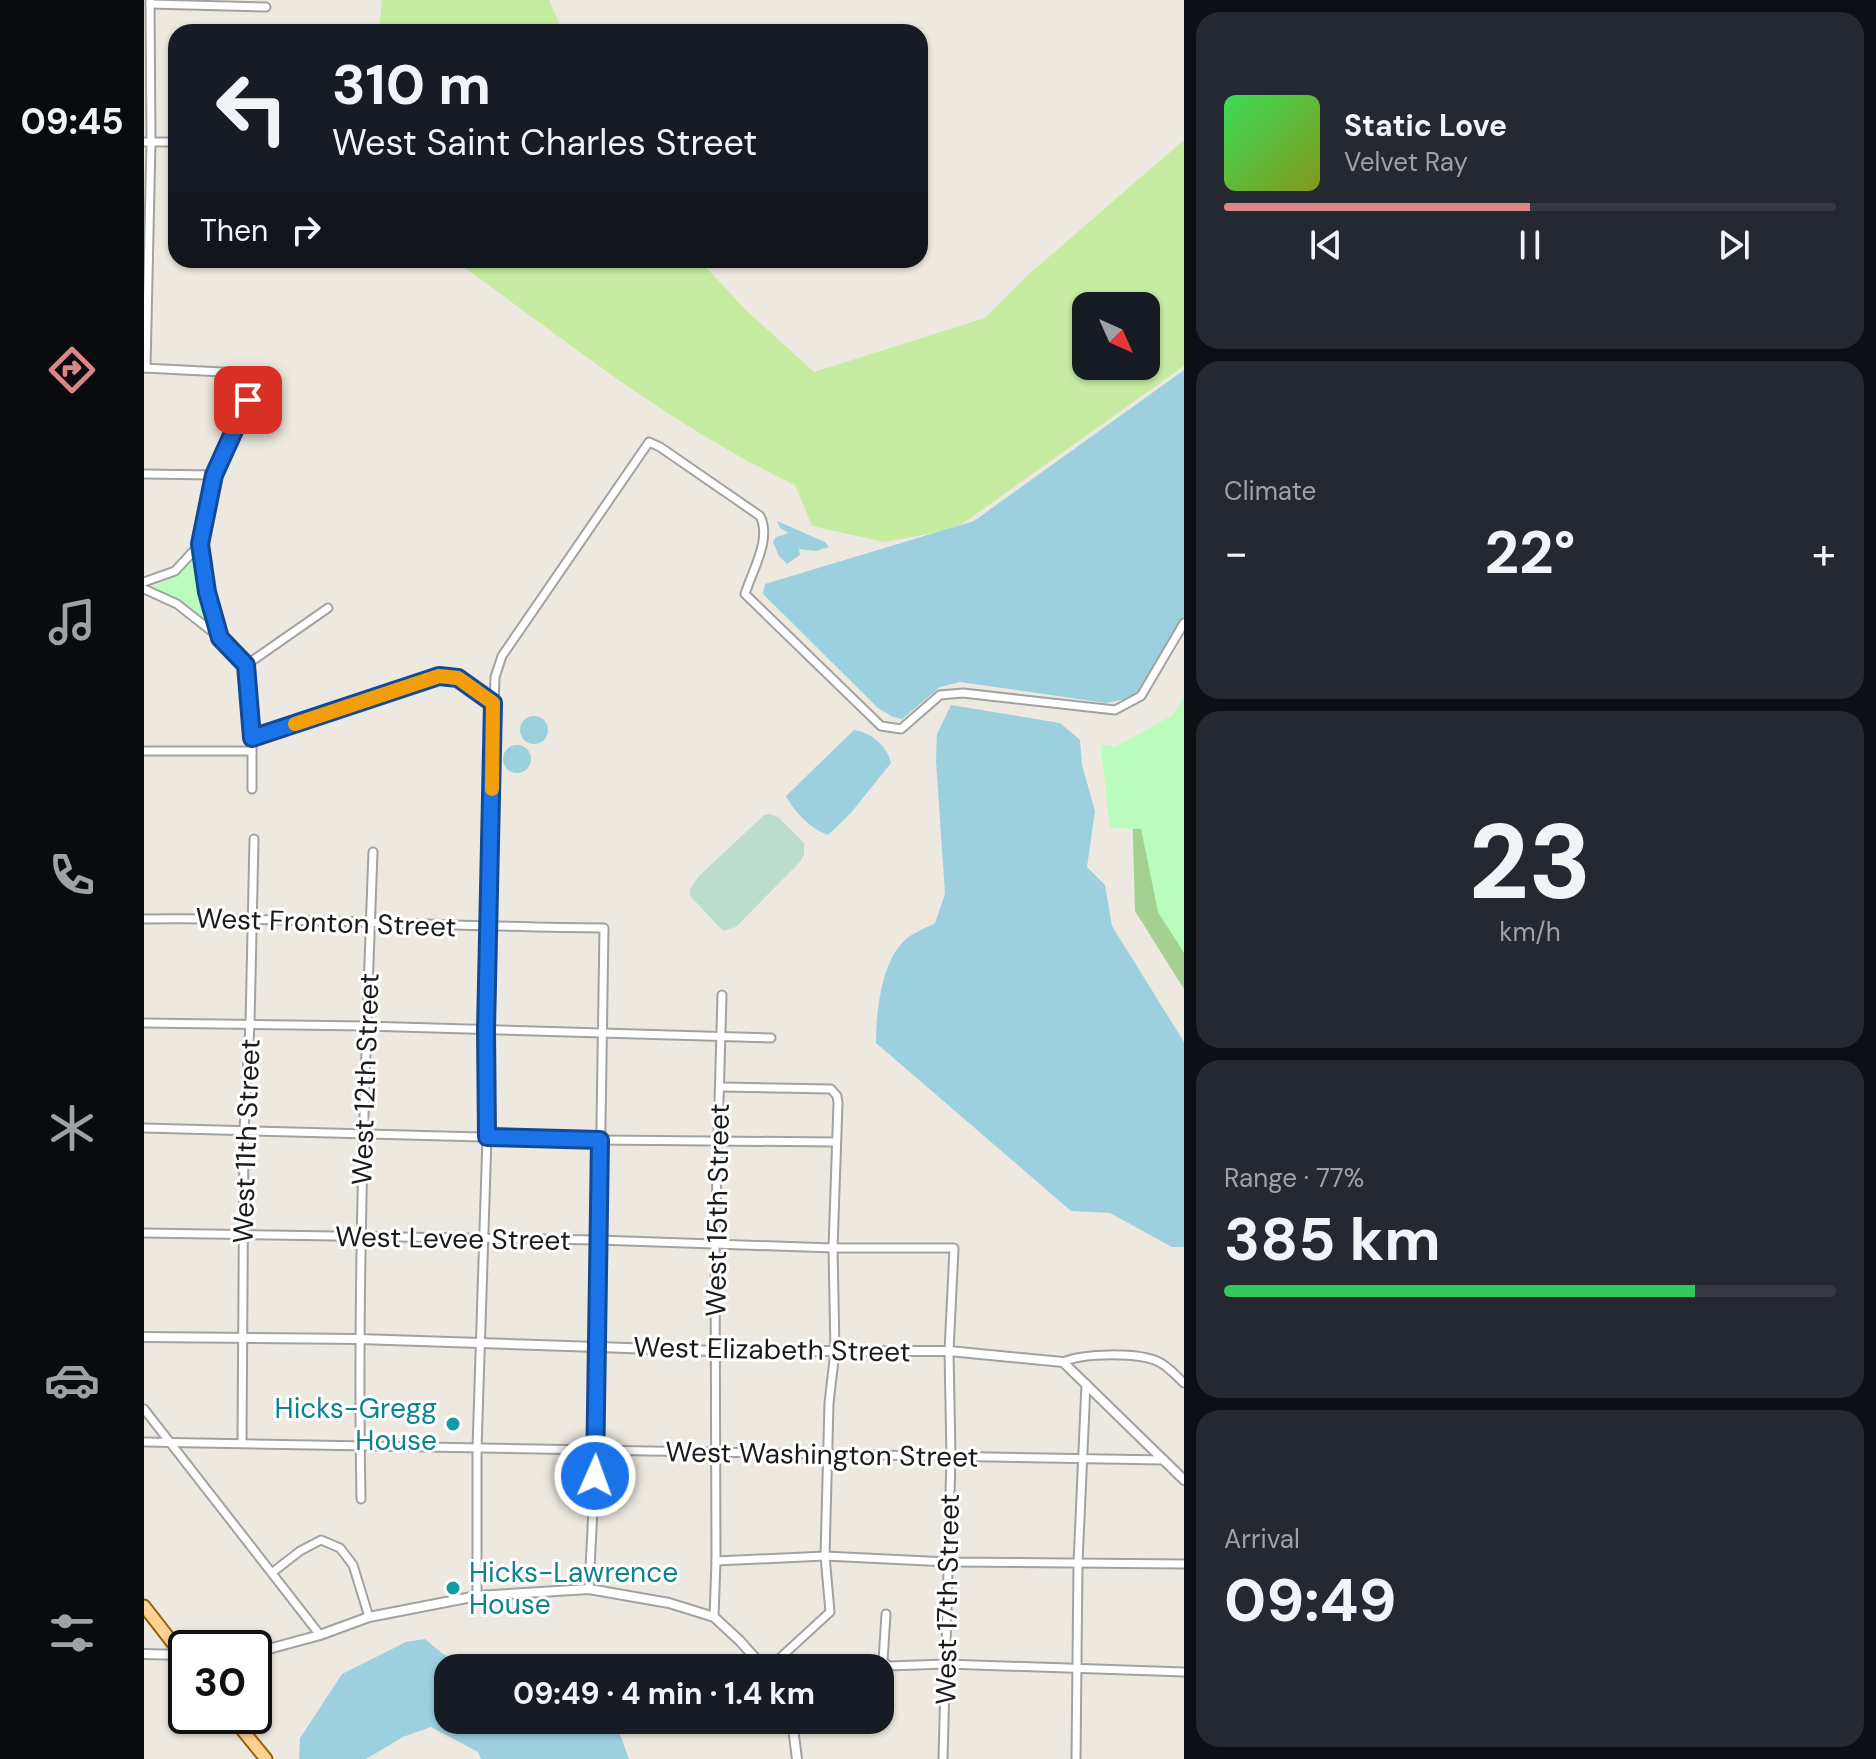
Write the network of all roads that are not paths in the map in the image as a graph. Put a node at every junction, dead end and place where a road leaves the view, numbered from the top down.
1 (150, 2) edge
2 (266, 7) dead end
3 (148, 142) edge
4 (145, 368) edge
5 (144, 474) edge
6 (214, 475) junction
7 (200, 544) junction
8 (144, 582) edge
9 (144, 589) edge
10 (328, 608) dead end
11 (1184, 623) edge
12 (220, 638) junction
13 (246, 665) junction
14 (493, 703) junction
15 (252, 738) junction
16 (144, 751) edge
17 (251, 751) junction
18 (252, 789) dead end
19 (254, 839) dead end
20 (373, 852) dead end
21 (253, 918) junction
22 (144, 919) edge
23 (370, 922) junction
24 (487, 927) junction
25 (722, 995) dead end
26 (144, 1023) edge
27 (250, 1024) junction
28 (365, 1026) junction
29 (486, 1030) junction
30 (604, 1032) junction
31 (722, 1036) junction
32 (771, 1038) dead end
33 (720, 1087) junction
34 (144, 1128) edge
35 (244, 1131) junction
36 (364, 1133) junction
37 (487, 1137) junction
38 (600, 1140) junction
39 (717, 1140) junction
40 (836, 1142) junction
41 (144, 1233) edge
42 (243, 1235) junction
43 (361, 1238) junction
44 (485, 1238) junction
45 (598, 1240) junction
46 (715, 1245) junction
47 (833, 1248) junction
48 (954, 1248) joint
49 (144, 1337) edge
50 (359, 1339) junction
51 (243, 1340) junction
52 (481, 1345) junction
53 (597, 1347) junction
54 (715, 1351) junction
55 (835, 1351) junction
56 (949, 1351) junction
57 (1063, 1362) junction
58 (1184, 1383) edge
59 (1086, 1384) junction
60 (144, 1409) edge
61 (144, 1442) edge
62 (242, 1442) junction
63 (172, 1443) junction
64 (360, 1446) junction
65 (477, 1449) junction
66 (596, 1449) junction
67 (714, 1451) junction
68 (828, 1456) junction
69 (951, 1457) junction
70 (1084, 1460) junction
71 (1164, 1460) junction
72 (1184, 1480) edge
73 (361, 1499) dead end
74 (825, 1556) junction
75 (716, 1561) junction
76 (948, 1562) junction
77 (1078, 1563) junction
78 (1184, 1564) edge
79 (273, 1572) junction
80 (589, 1589) junction
81 (477, 1596) junction
82 (144, 1606) edge
83 (886, 1614) dead end
84 (369, 1617) junction
85 (714, 1617) junction
86 (320, 1635) junction
87 (168, 1636) edge
88 (272, 1648) edge
89 (144, 1654) edge
90 (753, 1654) edge
91 (782, 1654) edge
92 (168, 1656) edge
93 (946, 1664) junction
94 (1077, 1670) junction
95 (1184, 1672) edge
96 (246, 1734) edge
97 (794, 1734) edge
98 (266, 1759) edge
99 (797, 1759) edge
100 (943, 1759) edge
101 (1076, 1759) edge

1 - 2 street
1 - 3 street
3 - 4 street
4 - 6 street
5 - 6 street
6 - 7 street
7 - 8 street
7 - 12 street
9 - 12 street
10 - 13 street
11 - 14 street
12 - 13 street
13 - 15 street
14 - 15 street
14 - 24 street
15 - 17 street
16 - 17 street
17 - 18 street
19 - 21 street, West 11th Street
20 - 23 street, West 12th Street
21 - 22 street, West Fronton Street
21 - 23 street, West Fronton Street
21 - 27 street, West 11th Street
23 - 24 street, West Fronton Street
23 - 28 street, West 12th Street
24 - 29 street
24 - 30 street, West Fronton Street
25 - 31 street, West 15th Street
26 - 27 street
27 - 28 street
27 - 35 street, West 11th Street
28 - 29 street
28 - 36 street, West 12th Street
29 - 30 street
29 - 37 street
30 - 31 street
30 - 38 street
31 - 32 street
31 - 33 street, West 15th Street
33 - 39 street, West 15th Street
33 - 40 street
34 - 35 street
35 - 36 street
35 - 42 street, West 11th Street
36 - 37 street
36 - 43 street, West 12th Street
37 - 38 street
37 - 44 street
38 - 39 street
38 - 45 street
39 - 40 street
39 - 46 street, West 15th Street
40 - 47 street
41 - 42 street, West Levee Street
42 - 43 street, West Levee Street
42 - 51 street, West 11th Street
43 - 44 street, West Levee Street
43 - 50 street, West 12th Street
44 - 45 street, West Levee Street
44 - 52 street
45 - 46 street, West Levee Street
45 - 53 street
46 - 47 street, West Levee Street
46 - 54 street, West 15th Street
47 - 48 street, West Levee Street
47 - 55 street
48 - 56 street, West 17th Street
49 - 51 street, West Elizabeth Street
50 - 51 street, West Elizabeth Street
50 - 52 street, West Elizabeth Street
50 - 64 street, West 12th Street
51 - 62 street, West 11th Street
52 - 53 street, West Elizabeth Street
52 - 65 street
53 - 54 street, West Elizabeth Street
53 - 66 street
54 - 55 street, West Elizabeth Street
54 - 67 street, West 15th Street
55 - 56 street, West Elizabeth Street
55 - 68 street
56 - 57 street, West Elizabeth Street
56 - 69 street, West 17th Street
57 - 58 street
57 - 59 street
59 - 70 street
59 - 71 street
60 - 63 street
61 - 63 street, West Washington Street
62 - 63 street, West Washington Street
62 - 64 street, West Washington Street
63 - 79 street
64 - 65 street, West Washington Street
64 - 73 street, West 12th Street
65 - 66 street, West Washington Street
65 - 81 street
66 - 67 street, West Washington Street
66 - 80 street
67 - 68 street, West Washington Street
67 - 75 street, West 15th Street
68 - 69 street, West Washington Street
68 - 74 street
69 - 70 street, West Washington Street
69 - 76 street, West 17th Street
70 - 71 street, West Washington Street
70 - 77 street
71 - 72 street
74 - 75 street
74 - 76 street
74 - 91 street
75 - 85 street, West 15th Street
76 - 77 street
76 - 93 street, West 17th Street
77 - 78 street
77 - 94 street
79 - 84 street
79 - 86 street
80 - 81 street
80 - 85 street
81 - 84 street
82 - 87 main road
83 - 93 street
84 - 86 street
85 - 90 street
86 - 88 street
89 - 92 street
93 - 94 street
93 - 100 street, West 17th Street
94 - 95 street
94 - 101 street
96 - 98 main road
97 - 99 street

